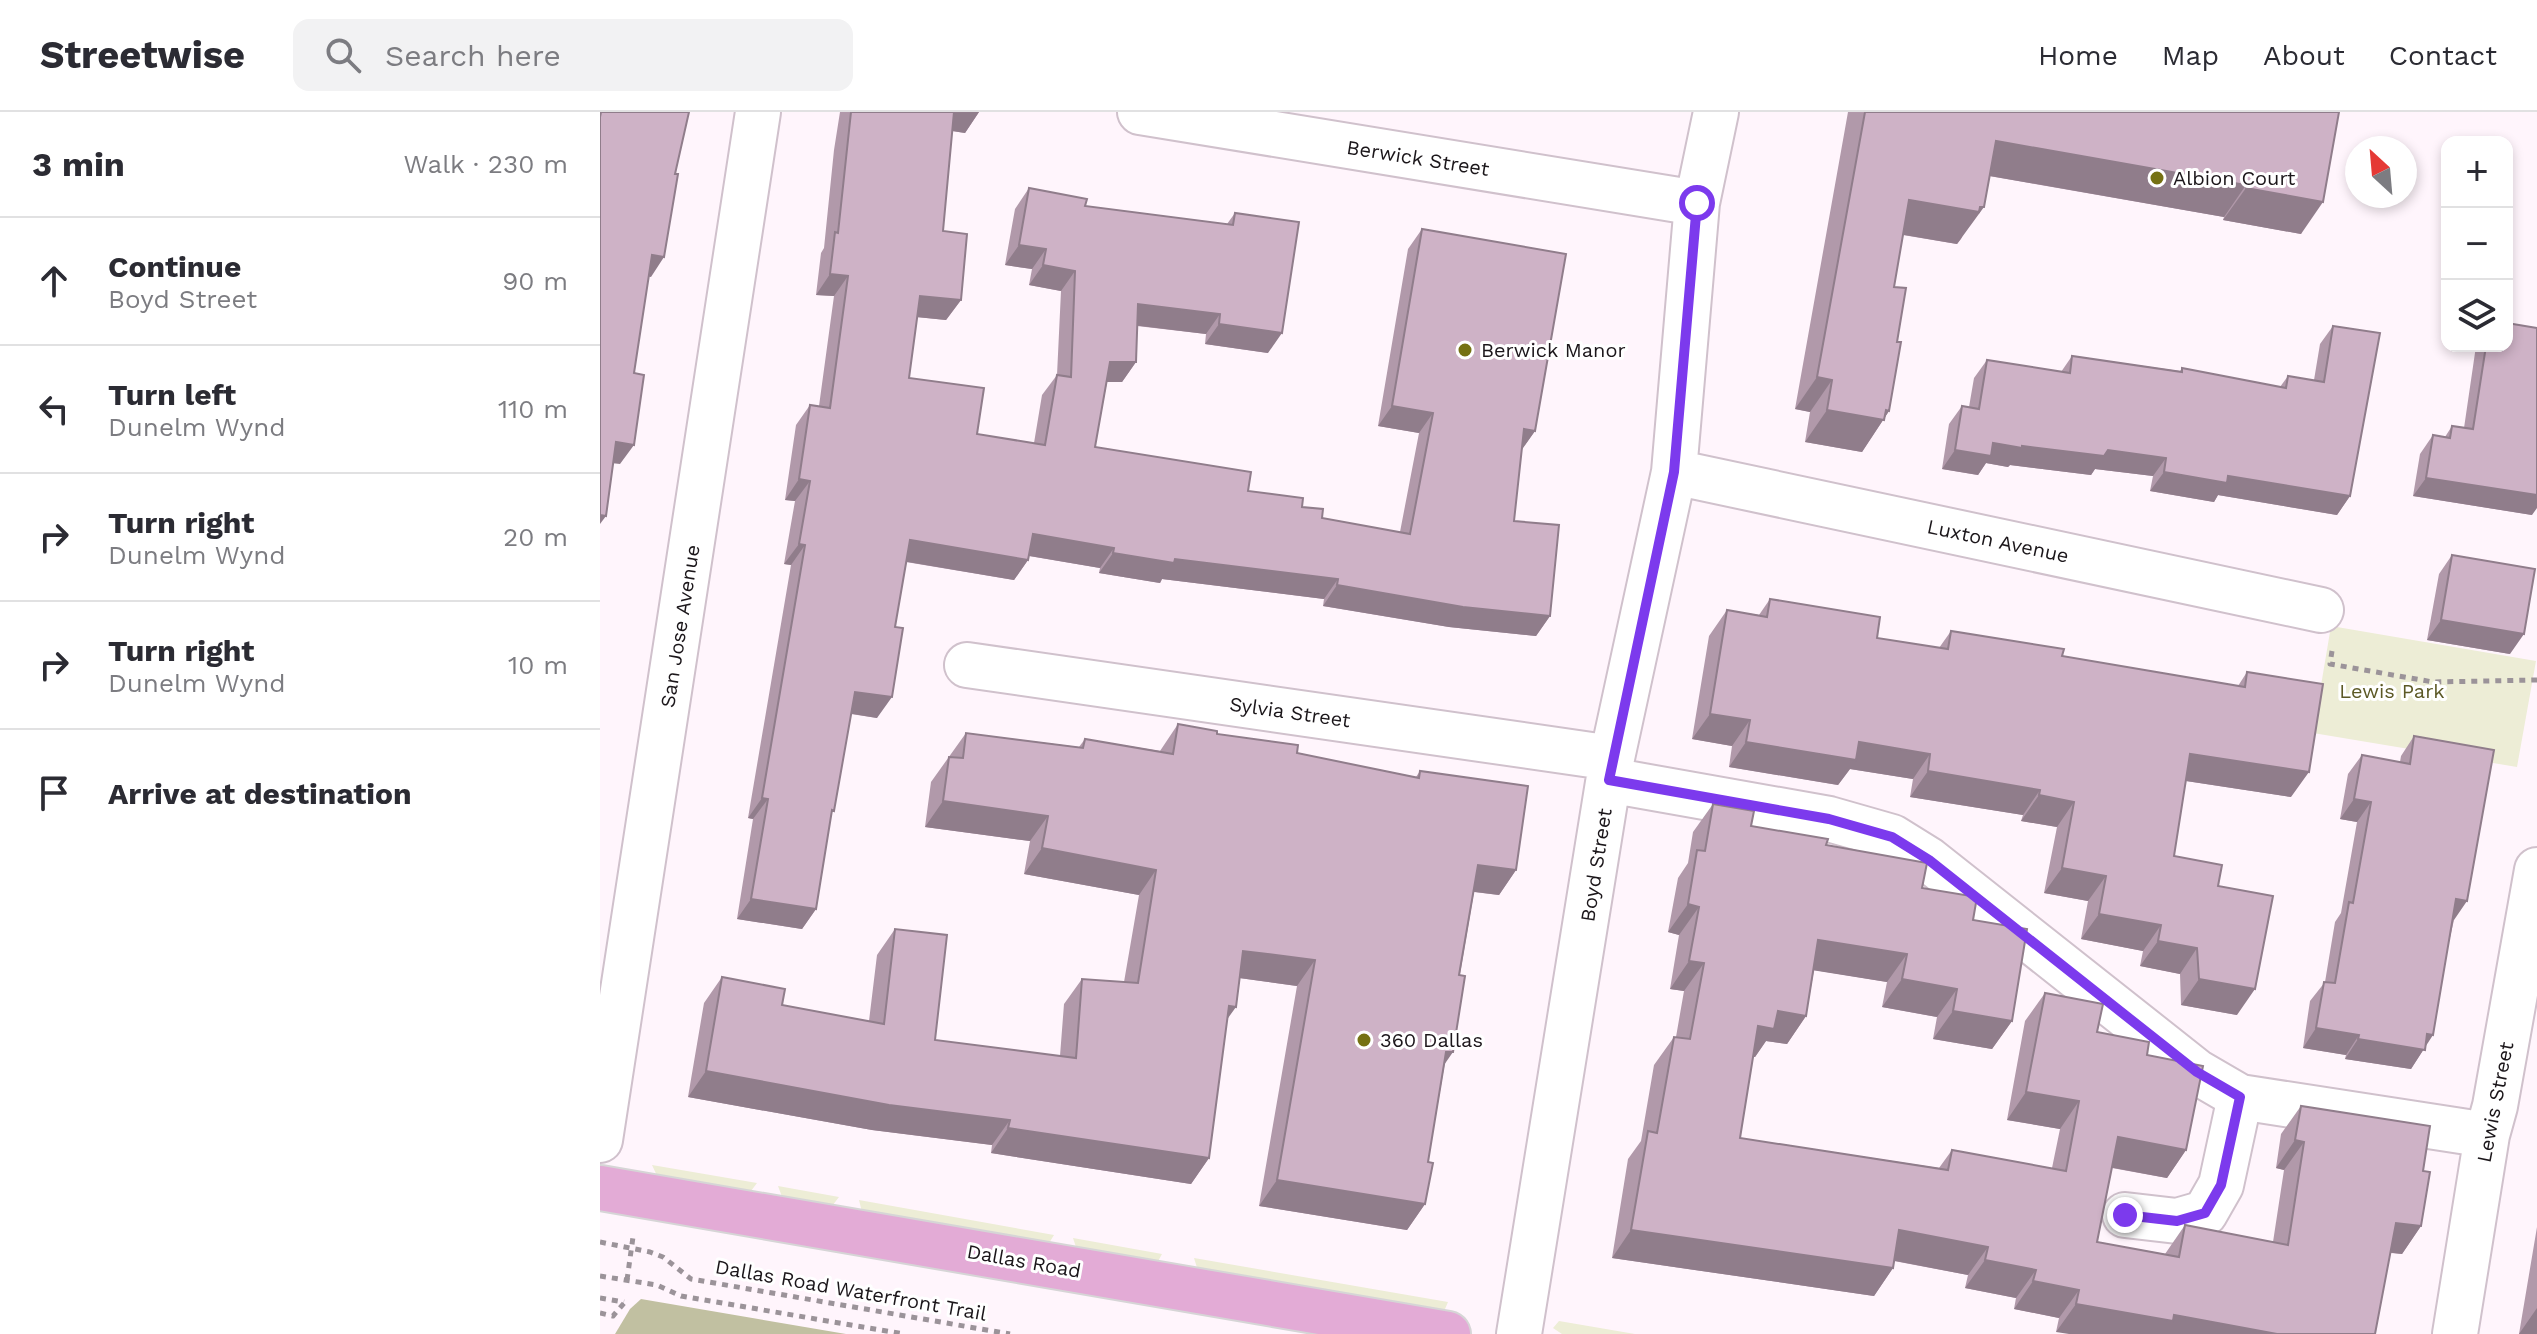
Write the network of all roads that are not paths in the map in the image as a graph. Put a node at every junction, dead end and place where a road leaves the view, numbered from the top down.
1 (758, 112) edge
2 (1140, 112) edge
3 (1716, 112) edge
4 (1697, 203) junction
5 (1674, 472) junction
6 (2321, 610) road end
7 (967, 665) dead end
8 (1611, 769) junction
9 (2537, 870) edge
10 (2240, 1097) junction
11 (2487, 1135) junction
12 (600, 1140) edge
13 (600, 1188) edge
14 (2125, 1215) dead end
15 (1448, 1334) edge
16 (1519, 1334) edge
17 (2455, 1334) edge

1 - 12 street, San Jose Avenue
2 - 4 street, Berwick Street
3 - 4 street, Boyd Street
4 - 5 street, Boyd Street
5 - 6 street, Luxton Avenue
5 - 8 street, Boyd Street
7 - 8 street, Sylvia Street
8 - 10 street, Sylvia Street
8 - 16 street, Boyd Street
9 - 11 street, Lewis Street
10 - 11 street
10 - 14 street
11 - 17 street, Lewis Street
13 - 15 main road, Dallas Road

